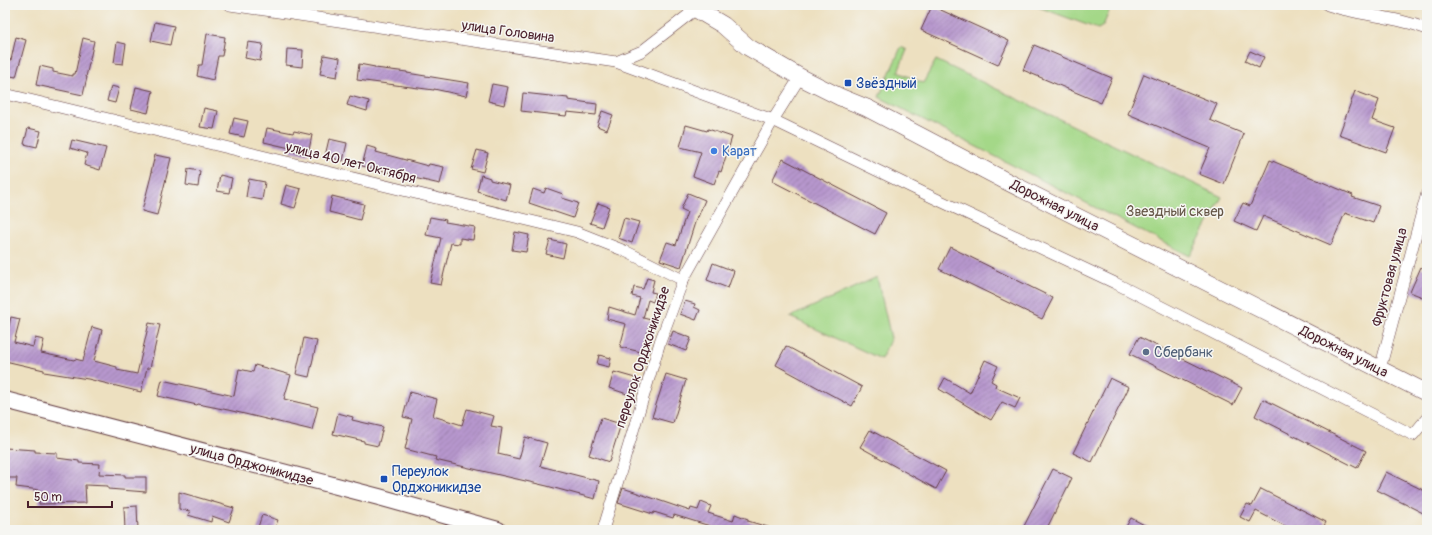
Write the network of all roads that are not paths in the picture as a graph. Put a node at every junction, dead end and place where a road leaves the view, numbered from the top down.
1 (230, 5) edge
2 (1328, 5) edge
3 (694, 7) edge
4 (1427, 29) edge
5 (616, 62) junction
6 (800, 77) junction
7 (5, 94) edge
8 (773, 120) junction
9 (1427, 193) edge
10 (683, 280) junction
11 (1380, 369) junction
12 (1427, 393) edge
13 (5, 400) edge
14 (1427, 418) edge
15 (498, 530) edge
16 (603, 530) edge

1 - 5 street, улица Головина
2 - 4 street
3 - 5 street
3 - 6 main road, Дорожная улица
5 - 8 street, улица Головина
6 - 8 street, переулок Орджоникидзе
6 - 11 main road, Дорожная улица
7 - 10 street, улица 40 лет Октября
8 - 10 street, переулок Орджоникидзе
8 - 14 street, улица Головина
9 - 11 street, Фруктовая улица
10 - 16 street, переулок Орджоникидзе
11 - 12 main road, Дорожная улица
13 - 15 main road, улица Орджоникидзе

